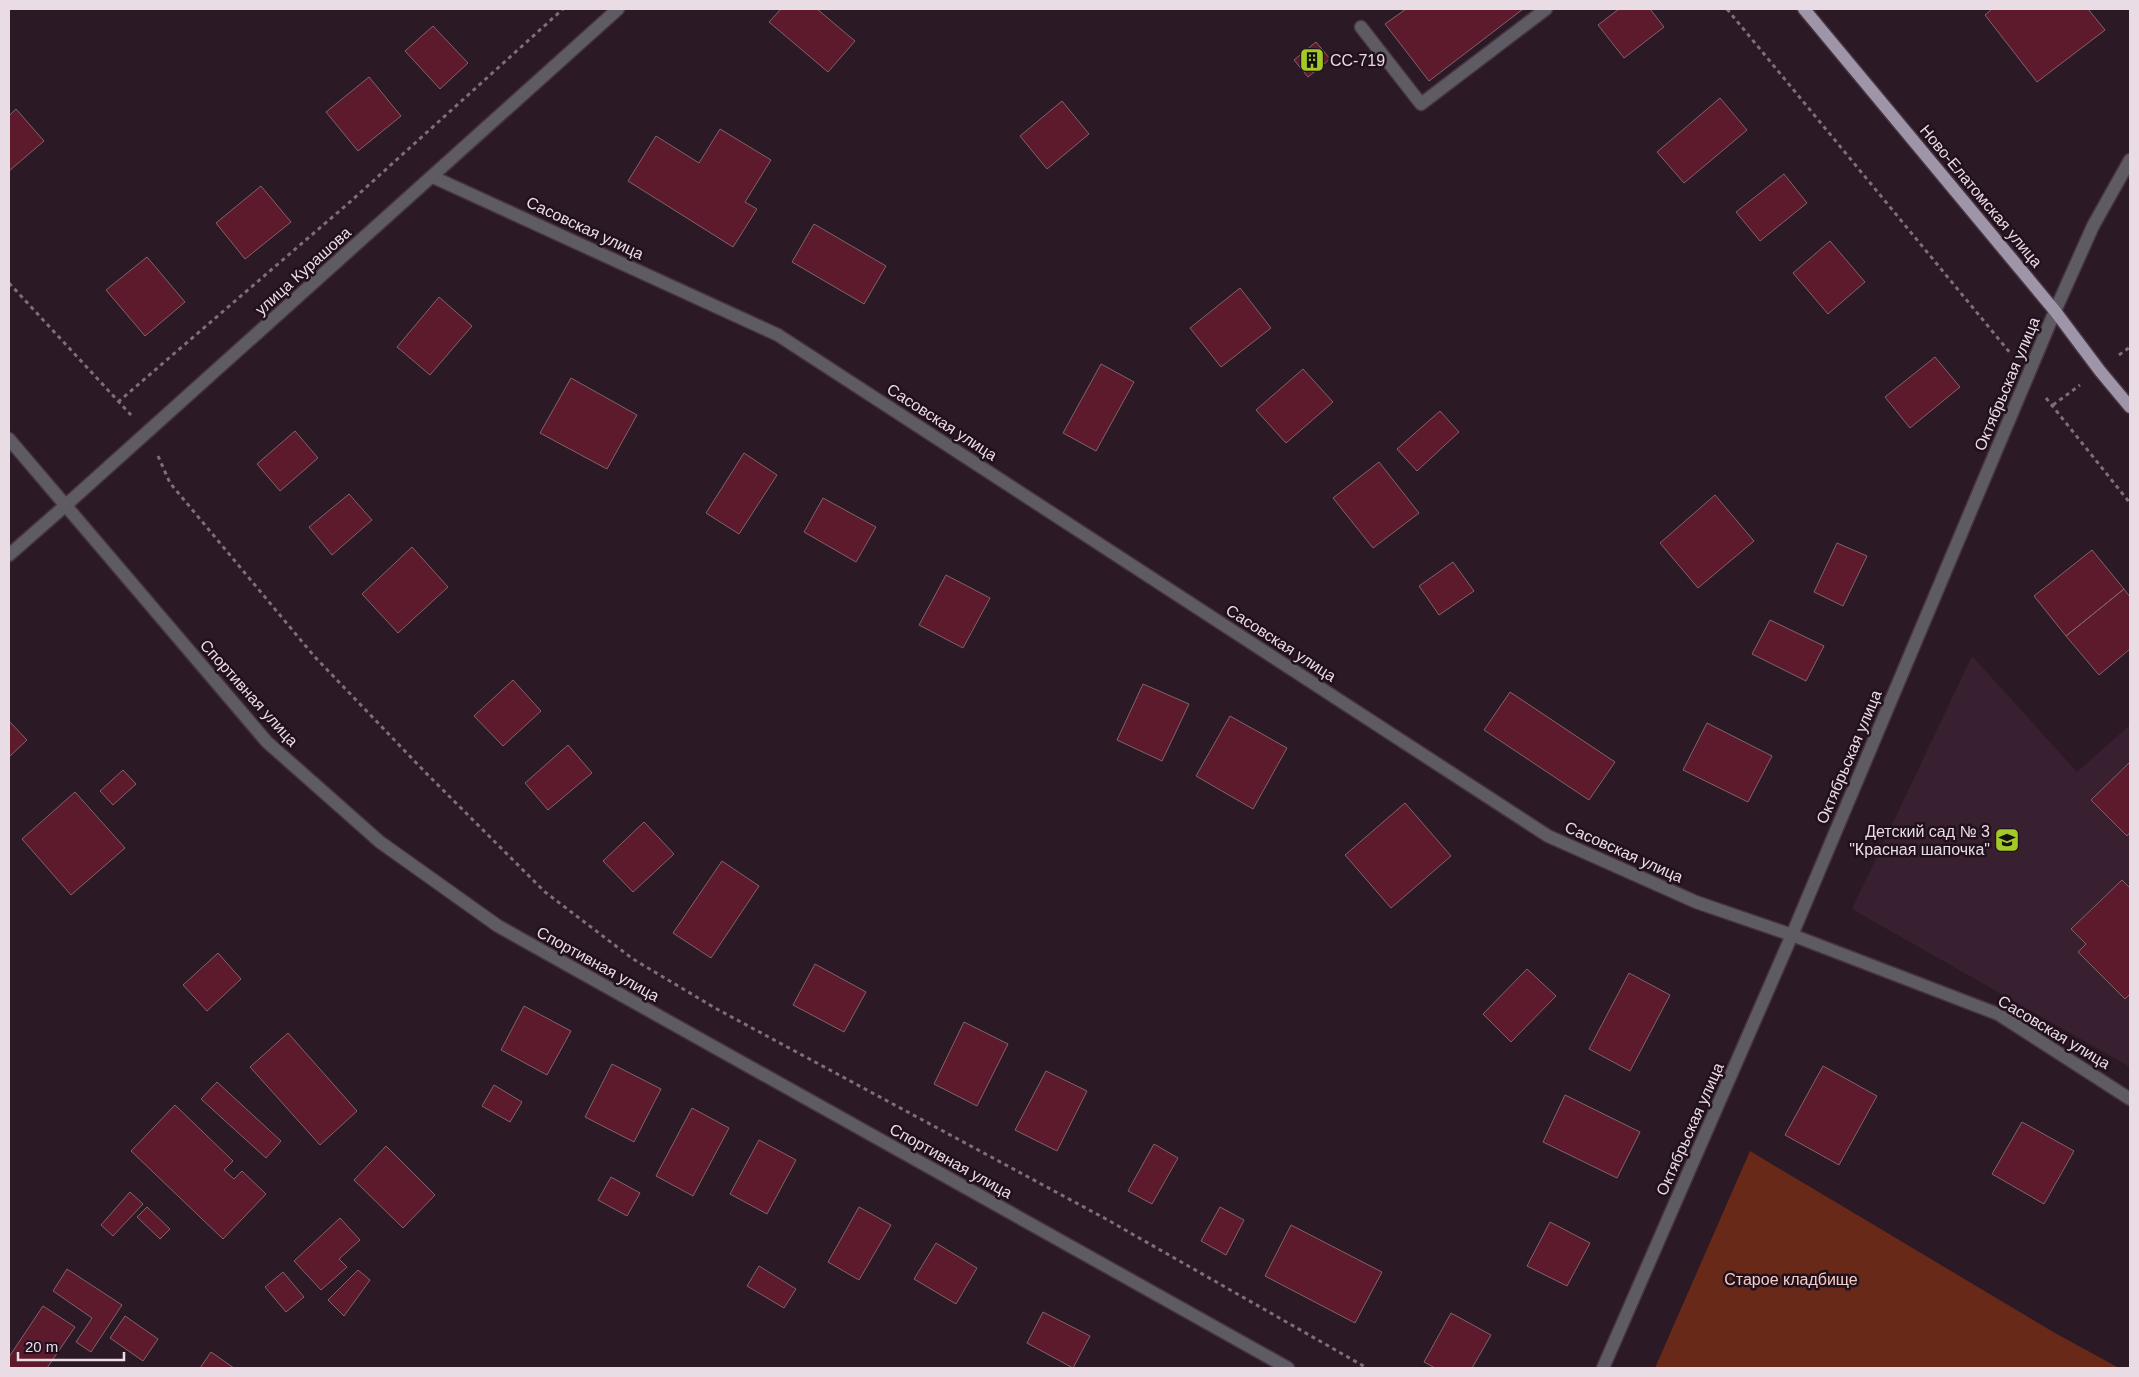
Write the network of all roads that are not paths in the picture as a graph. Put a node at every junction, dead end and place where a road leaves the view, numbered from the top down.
1 (618, 9) edge
2 (1546, 9) edge
3 (1804, 9) edge
4 (1361, 27) dead end
5 (2130, 160) edge
6 (433, 177) junction
7 (2055, 311) junction
8 (2130, 407) edge
9 (9, 438) edge
10 (66, 505) junction
11 (9, 555) edge
12 (1792, 935) junction
13 (2130, 1099) edge
14 (1288, 1368) edge
15 (1603, 1368) edge

1 - 6 street, улица Курашова
2 - 4 street
3 - 7 main road, Ново-Елатомская улица
5 - 7 street, Октябрьская улица
6 - 10 street, улица Курашова
6 - 12 street, Сасовская улица
7 - 8 main road, Ново-Елатомская улица
7 - 12 street, Октябрьская улица
9 - 10 street, Спортивная улица
10 - 11 street, улица Курашова
10 - 14 street, Спортивная улица
12 - 13 street, Сасовская улица
12 - 15 street, Октябрьская улица

